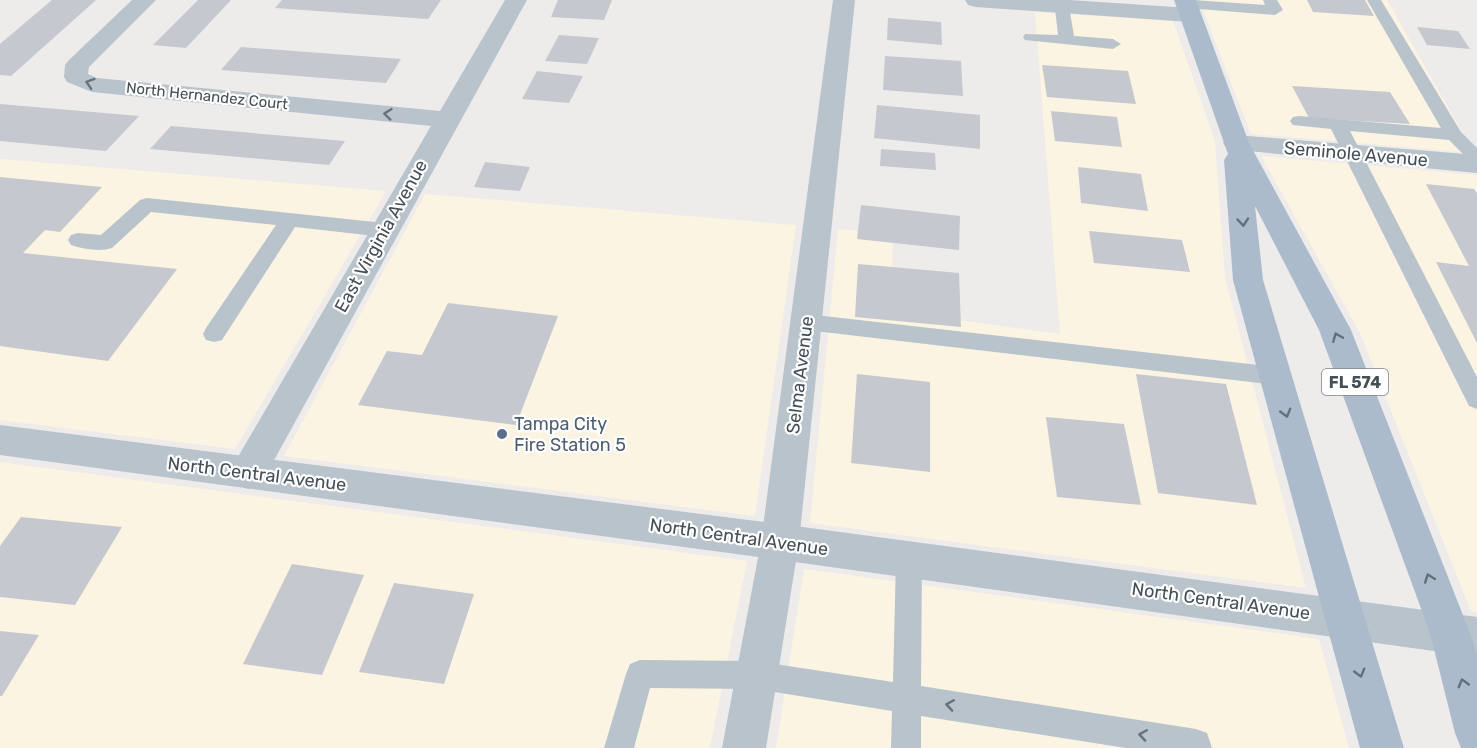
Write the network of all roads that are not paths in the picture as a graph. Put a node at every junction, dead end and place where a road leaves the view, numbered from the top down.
1 (145, 0) edge
2 (516, 0) edge
3 (844, 0) edge
4 (976, 0) edge
5 (1270, 0) edge
6 (1374, 0) edge
7 (1061, 3) edge
8 (1187, 6) edge
9 (1031, 37) dead end
10 (1067, 40) junction
11 (1113, 44) dead end
12 (447, 120) junction
13 (1299, 121) dead end
14 (1338, 125) junction
15 (1454, 135) junction
16 (1236, 143) junction
17 (1354, 153) junction
18 (1477, 158) edge
19 (1477, 164) edge
20 (290, 220) junction
21 (384, 230) junction
22 (78, 240) dead end
23 (806, 321) junction
24 (214, 334) dead end
25 (1276, 376) junction
26 (1477, 399) edge
27 (0, 440) edge
28 (248, 473) junction
29 (780, 542) junction
30 (909, 560) junction
31 (1344, 617) junction
32 (1463, 635) edge
33 (756, 675) junction
34 (907, 698) junction
35 (1477, 733) edge
36 (619, 748) edge
37 (744, 748) edge
38 (906, 748) edge
39 (1197, 748) edge
40 (1382, 748) edge

12 -> 1 street, North Hernandez Court
2 - 12 street, East Virginia Avenue
3 - 23 street, Selma Avenue
4 - 7 street
5 - 8 lane
6 - 15 lane
7 - 8 street
7 - 10 lane
8 - 16 main road, FL 574
9 - 10 lane
10 - 11 lane
12 - 21 street, East Virginia Avenue
13 - 14 lane
14 - 15 lane
14 - 17 lane
15 - 18 lane
16 - 17 street, Seminole Avenue
16 -> 25 main road, FL 574
32 -> 16 main road, FL 574
17 - 19 street, Seminole Avenue
17 - 26 lane
20 - 21 lane
20 - 22 lane
20 - 24 lane
21 - 28 street, East Virginia Avenue
23 - 25 lane
23 - 29 street, Selma Avenue
25 -> 31 main road, FL 574
27 - 28 street, North Central Avenue
28 - 29 street, North Central Avenue
29 - 30 street, North Central Avenue
29 - 33 street, Selma Avenue
30 - 31 street, North Central Avenue
30 - 34 lane
31 - 32 street, North Central Avenue
31 -> 40 main road, FL 574
35 -> 32 main road, FL 574
33 - 34 lane
33 - 36 lane
33 - 37 street, Selma Avenue
34 - 38 lane
39 -> 34 lane

